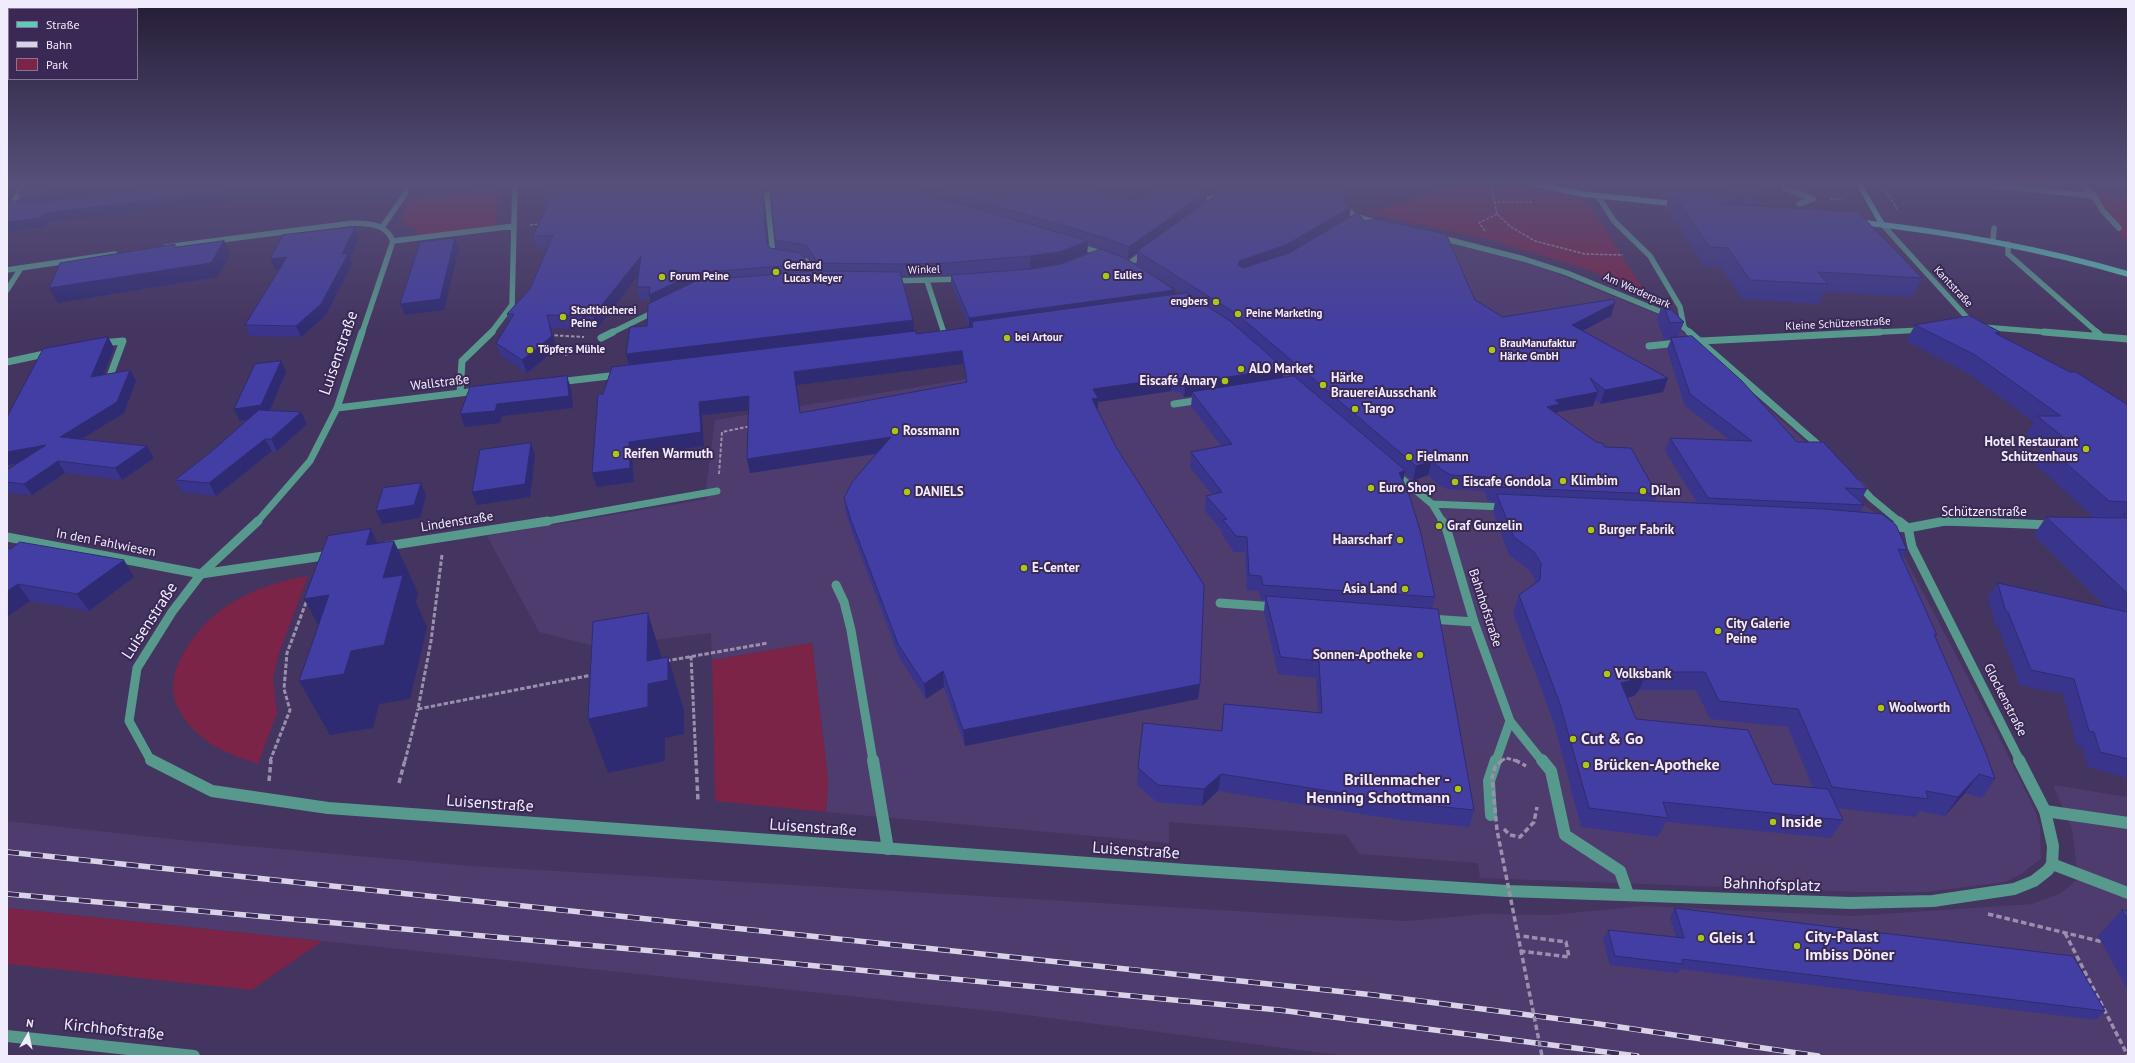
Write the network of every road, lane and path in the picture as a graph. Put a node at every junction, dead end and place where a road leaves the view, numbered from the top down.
1 (273, 234) edge
2 (391, 234) edge
3 (453, 234) edge
4 (514, 234) edge
5 (770, 234) edge
6 (1486, 234) edge
7 (1522, 234) edge
8 (1627, 234) edge
9 (1891, 234) edge
10 (1944, 234) edge
11 (1994, 234) edge
12 (1432, 236) edge
13 (393, 241) junction
14 (1993, 241) junction
15 (1072, 244) edge
16 (2008, 244) junction
17 (157, 249) edge
18 (1484, 249) junction
19 (1148, 250) edge
20 (1101, 253) junction
21 (118, 254) edge
22 (1108, 256) edge
23 (1650, 256) junction
24 (780, 257) edge
25 (1087, 258) edge
26 (793, 259) edge
27 (1122, 261) edge
28 (1129, 264) junction
29 (21, 268) junction
30 (1135, 268) edge
31 (7, 270) edge
32 (2128, 274) edge
33 (967, 278) edge
34 (809, 280) edge
35 (817, 280) junction
36 (825, 280) edge
37 (884, 281) edge
38 (927, 281) junction
39 (7, 290) edge
40 (663, 307) edge
41 (1684, 327) junction
42 (1968, 327) edge
43 (1976, 327) junction
44 (1929, 329) edge
45 (951, 333) edge
46 (944, 334) junction
47 (545, 335) edge
48 (936, 335) edge
49 (2102, 337) junction
50 (601, 338) joint
51 (2128, 339) edge
52 (1701, 341) junction
53 (94, 344) edge
54 (590, 345) dead end
55 (1649, 346) dead end
56 (57, 352) edge
57 (565, 355) dead end
58 (7, 362) edge
59 (629, 374) edge
60 (110, 376) edge
61 (550, 383) edge
62 (483, 390) edge
63 (460, 393) junction
64 (1212, 398) edge
65 (1174, 404) dead end
66 (337, 408) junction
67 (753, 426) edge
68 (1829, 455) edge
69 (1392, 470) edge
70 (1850, 476) edge
71 (717, 490) joint
72 (1432, 504) junction
73 (1511, 507) edge
74 (1880, 525) edge
75 (2064, 525) edge
76 (1908, 528) junction
77 (7, 537) edge
78 (444, 537) junction
79 (377, 547) edge
80 (340, 553) edge
81 (201, 574) junction
82 (836, 585) dead end
83 (309, 596) edge
84 (1220, 603) dead end
85 (1283, 608) edge
86 (1418, 618) edge
87 (1474, 622) junction
88 (768, 642) dead end
89 (692, 656) junction
90 (662, 662) edge
91 (596, 675) edge
92 (418, 708) junction
93 (1510, 721) junction
94 (1527, 768) dead end
95 (399, 783) dead end
96 (270, 799) junction
97 (698, 801) dead end
98 (1537, 804) dead end
99 (2045, 811) junction
100 (1491, 815) joint
101 (2128, 823) edge
102 (888, 849) junction
103 (2052, 864) junction
104 (1506, 891) joint
105 (1628, 894) junction
106 (2128, 894) edge
107 (1979, 912) dead end
108 (2064, 933) junction
109 (1522, 936) dead end
110 (2107, 943) dead end
111 (1520, 951) junction
112 (7, 1036) edge
113 (2123, 1046) junction
114 (2128, 1047) edge
115 (194, 1056) edge
116 (1542, 1056) edge
117 (2128, 1056) edge

1 - 17 street
2 - 13 street
3 - 13 street
4 - 63 street
5 - 24 street
6 - 18 path
7 - 23 path
8 - 23 street
9 - 43 street, Kantstraße
10 - 14 street
11 - 14 street
12 - 18 street, Am Werderpark
13 - 66 street, Luisenstraße
14 - 16 street
15 - 20 street
16 - 32 street
16 - 49 street
18 - 41 street, Am Werderpark
19 - 28 street
20 - 22 street
20 - 25 street
21 - 29 street
23 - 41 street
26 - 35 street
27 - 28 street
28 - 30 street
29 - 31 street
29 - 39 street
33 - 38 street, Winkel
34 - 35 street
35 - 36 street
37 - 38 street, Winkel
38 - 46 street
40 - 50 street
41 - 52 street, Am Werderpark
42 - 43 street
43 - 49 street
44 - 52 street, Kleine Schützenstraße
45 - 46 street
46 - 48 street
47 - 50 path
49 - 51 street
52 - 55 street, Kleine Schützenstraße
52 - 68 street, Am Werderpark
53 - 60 street
54 - 57 path
56 - 58 street
59 - 61 street
62 - 63 street, Wallstraße
63 - 66 street, Wallstraße
64 - 65 street
66 - 81 street, Luisenstraße
67 - 71 path
69 - 72 street, Bahnhofstraße
70 - 76 street
71 - 78 street, Lindenstraße
72 - 73 street
72 - 87 street, Bahnhofstraße
74 - 76 street, Schützenstraße
75 - 76 street, Schützenstraße
76 - 99 street, Glockenstraße
77 - 81 street, In den Fahlwiesen
78 - 79 street, Lindenstraße
78 - 92 path
80 - 81 street
81 - 96 street, Luisenstraße
82 - 102 street
83 - 96 path
84 - 85 street
86 - 87 street
87 - 93 street, Bahnhofstraße
88 - 89 path
89 - 90 path
89 - 97 path
91 - 92 path
92 - 95 path
93 - 100 street
93 - 105 street, Bahnhofstraße
94 - 111 path, bridge
96 - 102 street, Luisenstraße
98 - 100 path
99 - 101 street
99 - 103 street, Glockenstraße
102 - 104 street, Luisenstraße
103 - 105 street, Bahnhofsplatz
103 - 106 street
104 - 105 street, Bahnhofsplatz
107 - 108 path
108 - 110 path
108 - 113 path
109 - 111 path
111 - 116 path, bridge
112 - 115 street, Kirchhofstraße
113 - 114 path
113 - 117 path

